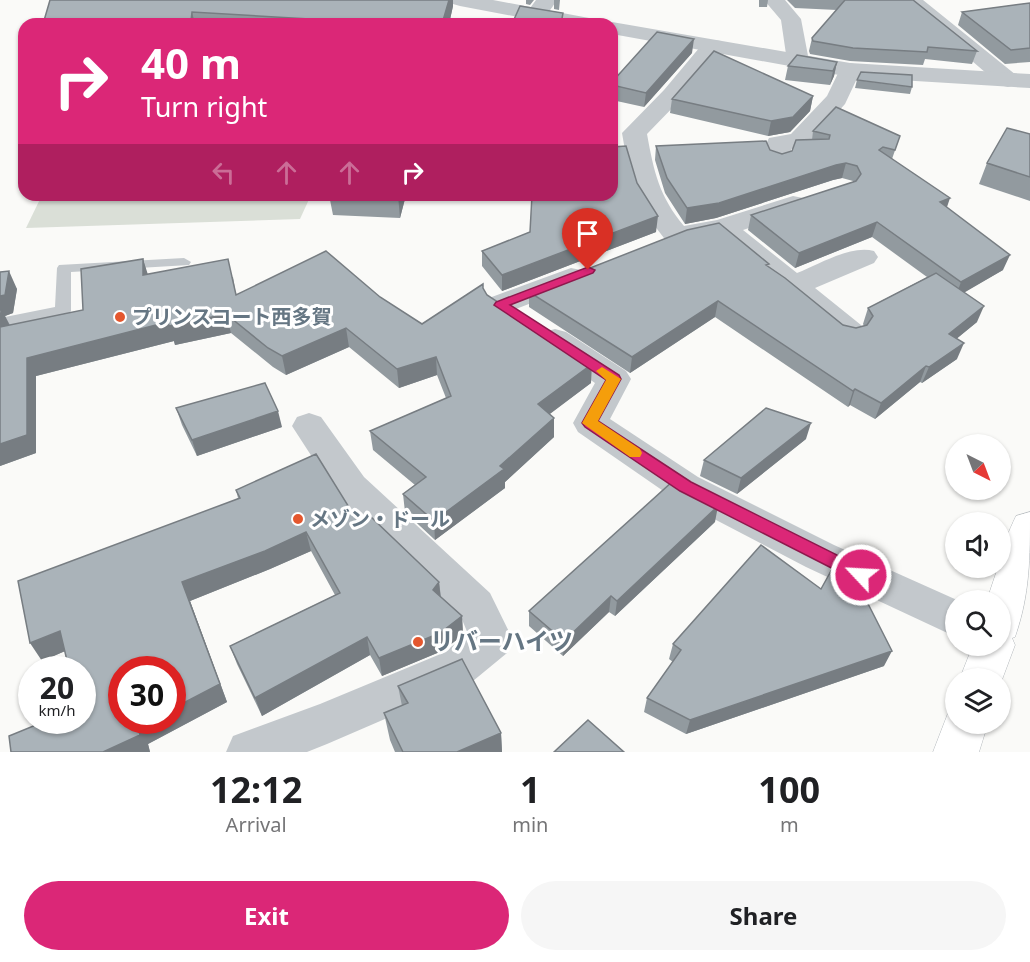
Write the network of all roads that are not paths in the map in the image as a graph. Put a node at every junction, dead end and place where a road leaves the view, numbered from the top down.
1 (774, 0) edge
2 (911, 0) edge
3 (466, 1) edge
4 (541, 7) edge
5 (571, 18) edge
6 (618, 29) edge
7 (713, 46) junction
8 (798, 61) junction
9 (850, 70) junction
10 (1019, 81) edge
11 (778, 159) edge
12 (820, 195) edge
13 (723, 227) junction
14 (864, 257) dead end
15 (184, 262) dead end
16 (599, 266) edge
17 (795, 285) junction
18 (0, 323) edge
19 (850, 332) edge
20 (309, 426) dead end
21 (1030, 527) edge
22 (1011, 590) edge
23 (945, 614) edge
24 (962, 734) edge
25 (249, 752) edge
26 (956, 752) edge

1 - 8 street
2 - 10 street
3 - 4 street
4 - 5 street
6 - 7 street
7 - 8 street
7 - 13 street
8 - 9 street
9 - 10 street
9 - 11 street
12 - 13 street
13 - 17 street
14 - 17 street
15 - 18 lane
16 - 23 street
17 - 19 street
20 - 25 street
21 - 22 highway
24 - 26 highway

